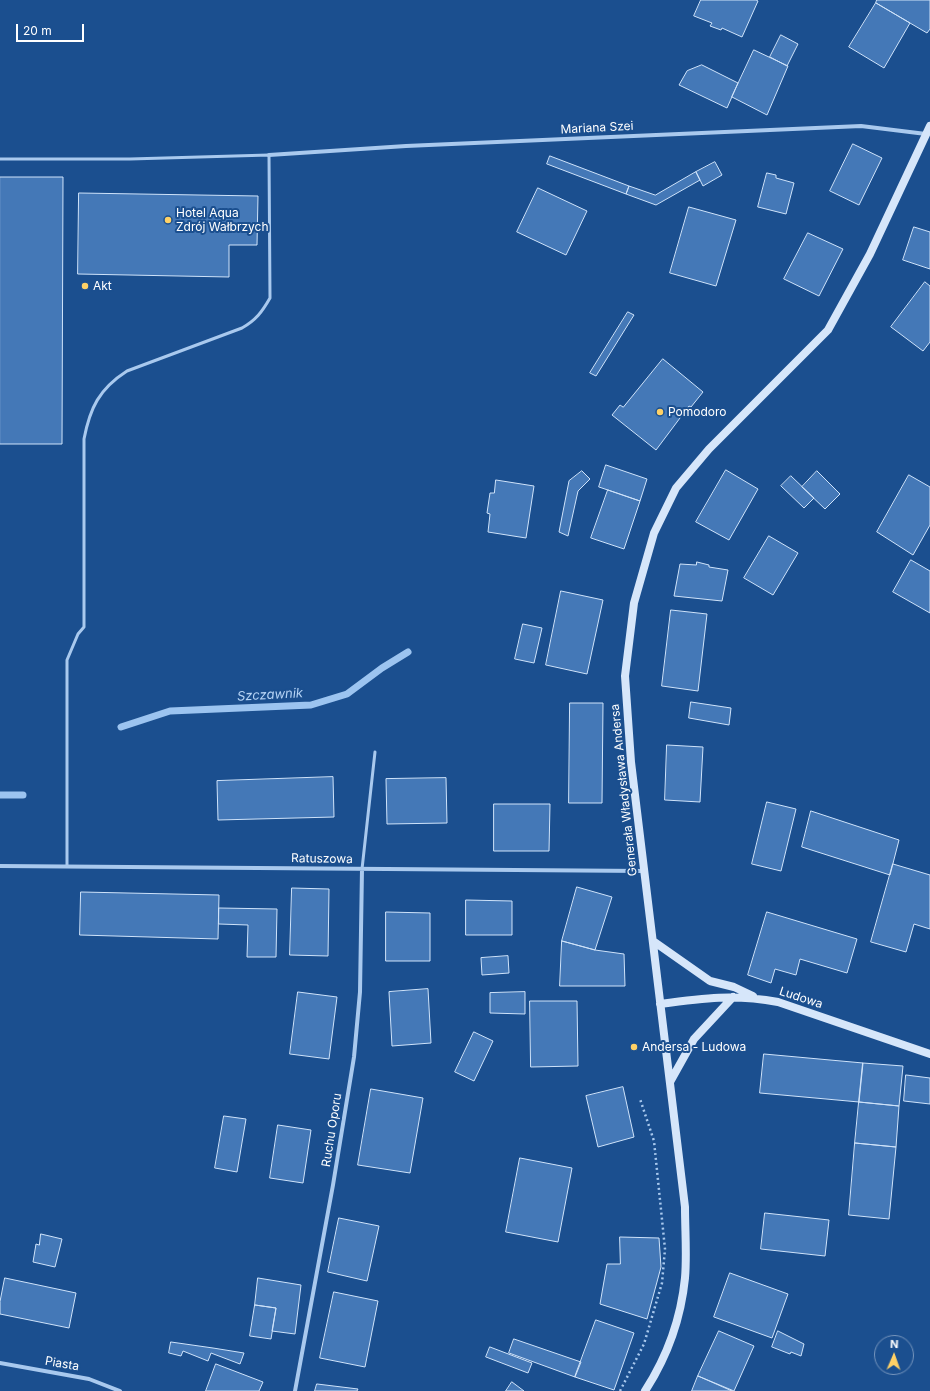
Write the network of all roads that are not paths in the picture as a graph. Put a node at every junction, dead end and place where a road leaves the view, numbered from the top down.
1 (930, 126) edge
2 (926, 134) junction
3 (269, 155) junction
4 (0, 159) edge
5 (375, 752) dead end
6 (0, 866) edge
7 (68, 866) junction
8 (362, 869) junction
9 (644, 872) junction
10 (653, 941) junction
11 (733, 997) junction
12 (757, 998) junction
13 (660, 1004) junction
14 (930, 1054) edge
15 (670, 1082) junction
16 (0, 1363) edge
17 (120, 1391) edge
18 (295, 1391) edge
19 (646, 1391) edge

1 - 2 street, Generała Władysława Andersa
2 - 3 street, Mariana Szei
2 - 9 street, Generała Władysława Andersa
3 - 4 lane
3 - 7 lane
5 - 8 lane
6 - 7 street, Ratuszowa
7 - 8 street, Ratuszowa
8 - 9 street, Ratuszowa
8 - 18 street, Ruchu Oporu
9 - 10 street, Generała Władysława Andersa
10 - 12 street
10 - 13 street, Generała Władysława Andersa
11 - 12 street, Ludowa
11 - 13 street, Ludowa
11 - 15 street
12 - 14 street, Ludowa
13 - 15 street, Generała Władysława Andersa
15 - 19 street, Generała Władysława Andersa
16 - 17 street, Piasta

